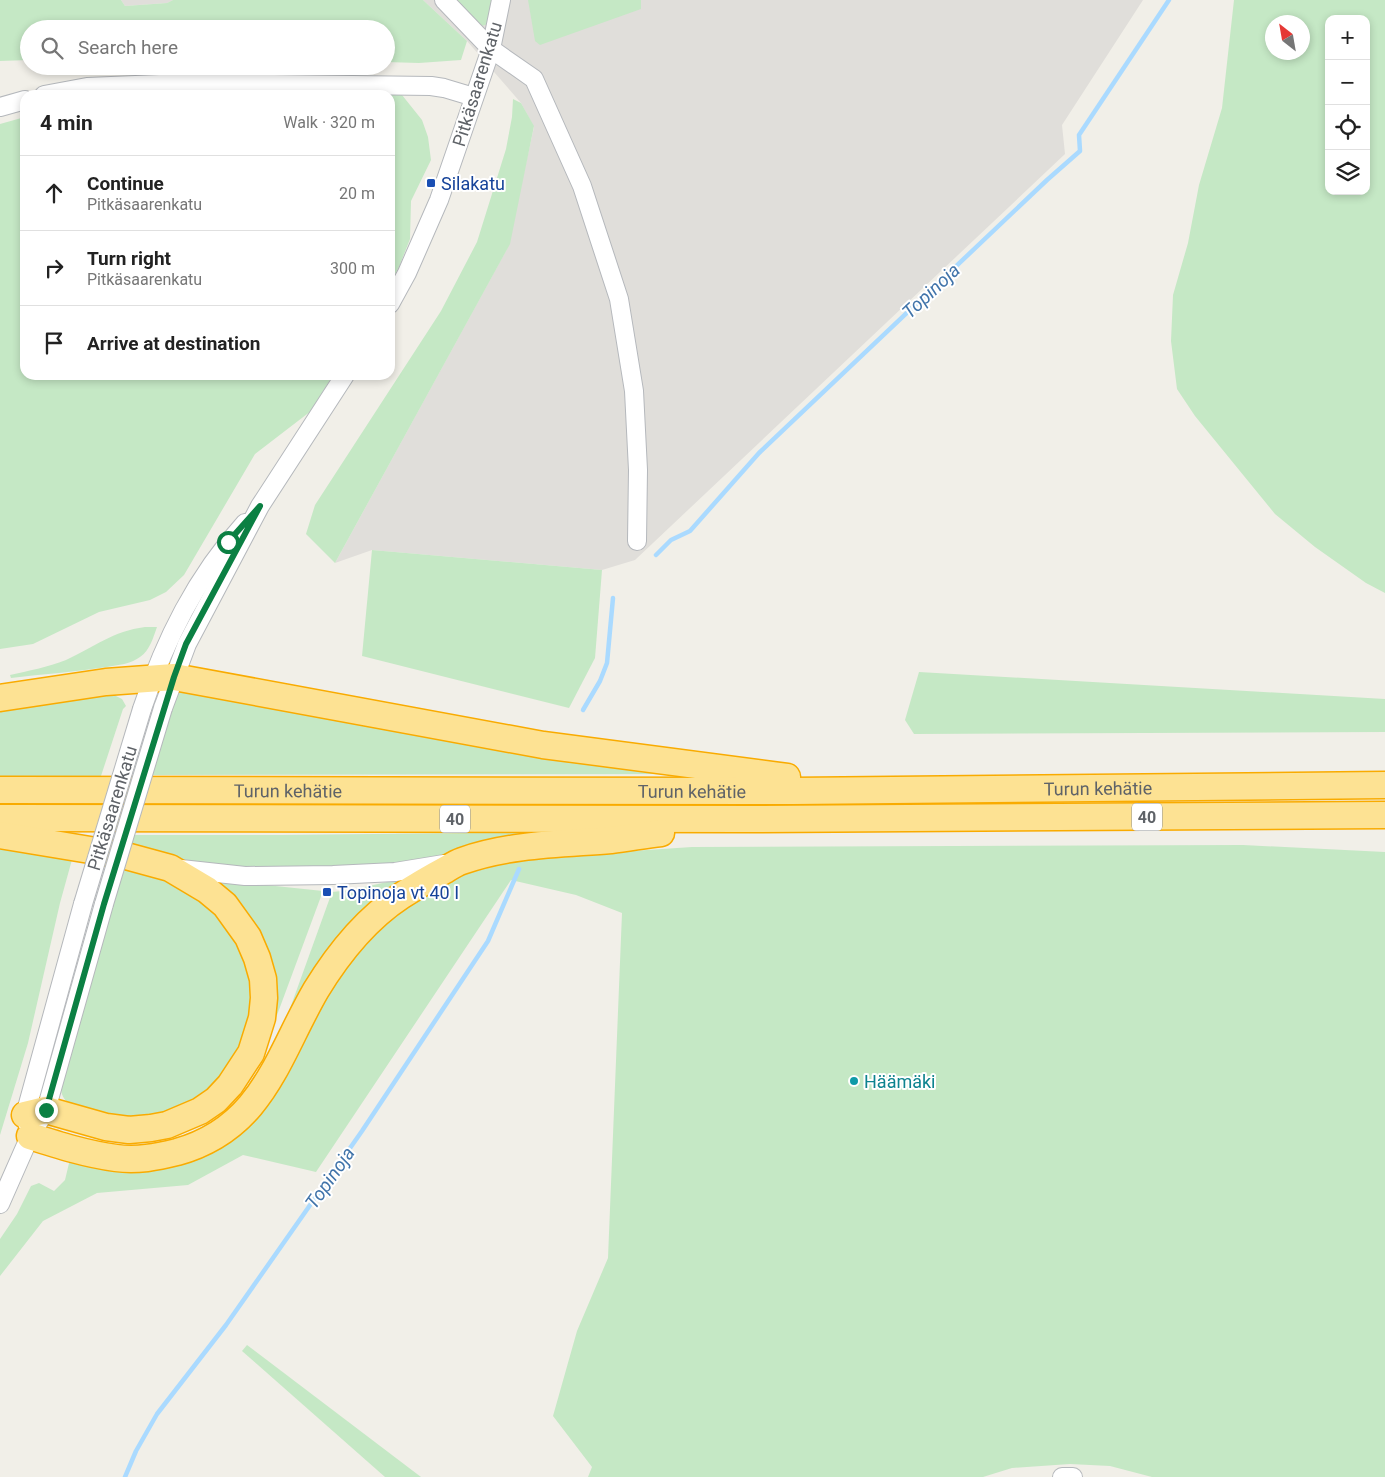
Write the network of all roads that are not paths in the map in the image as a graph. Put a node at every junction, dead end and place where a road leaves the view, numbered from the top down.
1 (444, 0) edge
2 (501, 0) edge
3 (491, 49) junction
4 (71, 90) edge
5 (474, 97) junction
6 (20, 101) edge
7 (0, 107) edge
8 (395, 295) edge
9 (342, 380) edge
10 (637, 541) dead end
11 (163, 678) junction
12 (0, 698) edge
13 (1385, 785) edge
14 (894, 789) junction
15 (0, 790) edge
16 (822, 790) junction
17 (1385, 815) edge
18 (0, 818) edge
19 (822, 818) junction
20 (761, 819) junction
21 (0, 836) edge
22 (460, 861) junction
23 (170, 868) junction
24 (34, 1120) junction
25 (0, 1204) edge
26 (1062, 1477) edge
27 (1074, 1477) edge

1 - 3 street
2 - 3 street, Pitkäsaarenkatu
3 - 5 street, Pitkäsaarenkatu
3 - 10 street
4 - 5 street
5 - 8 street, Pitkäsaarenkatu
6 - 7 street
9 - 11 street, Pitkäsaarenkatu
11 - 12 highway
11 - 14 highway
11 - 24 street, Pitkäsaarenkatu, bridge
11 - 24 street, Pitkäsaarenkatu, bridge
13 - 14 highway, Turun kehätie / 40
14 - 16 highway, Turun kehätie / 40
15 - 16 highway, Turun kehätie / 40
16 - 19 street
17 - 19 highway, Turun kehätie / 40
18 - 20 highway, Turun kehätie / 40
19 - 20 highway, Turun kehätie / 40
20 - 22 highway
21 - 23 highway
22 - 23 street
22 - 24 highway
23 - 24 highway
24 - 25 street, Pitkäsaarenkatu
26 - 27 street

